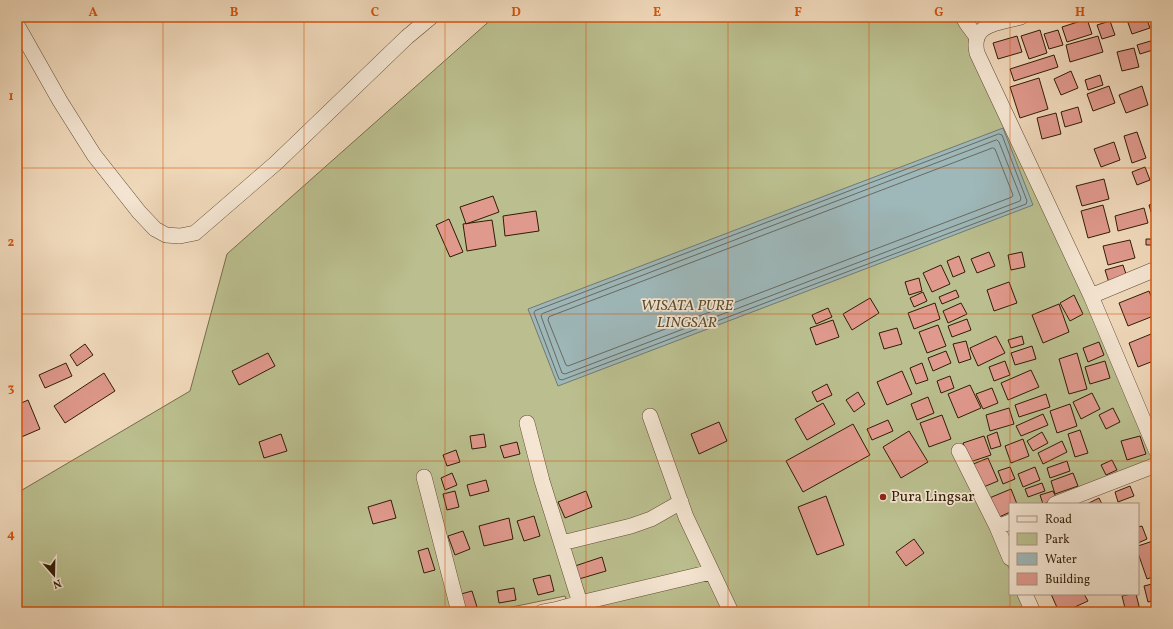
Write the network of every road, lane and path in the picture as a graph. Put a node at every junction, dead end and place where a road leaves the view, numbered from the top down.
1 (431, 17) edge
2 (963, 17) edge
3 (1021, 17) edge
4 (17, 25) edge
5 (976, 36) junction
6 (1156, 269) edge
7 (1091, 296) junction
8 (650, 416) dead end
9 (527, 423) dead end
10 (1156, 450) edge
11 (959, 451) dead end
12 (1156, 465) edge
13 (424, 477) dead end
14 (681, 502) junction
15 (1058, 503) edge
16 (1003, 524) edge
17 (562, 543) junction
18 (1009, 553) edge
19 (711, 572) junction
20 (1025, 595) edge
21 (580, 603) junction
22 (558, 610) edge
23 (459, 612) edge
24 (542, 612) edge
25 (731, 612) edge
26 (1033, 612) edge

1 - 4 street
2 - 5 street
3 - 5 street
5 - 7 street
6 - 7 street
7 - 10 street
8 - 14 street
9 - 17 street
11 - 16 street
12 - 15 street
13 - 23 street
14 - 17 street
14 - 19 street
16 - 18 street
17 - 21 street
19 - 21 street
19 - 25 street
20 - 26 street
21 - 22 street
22 - 24 street

